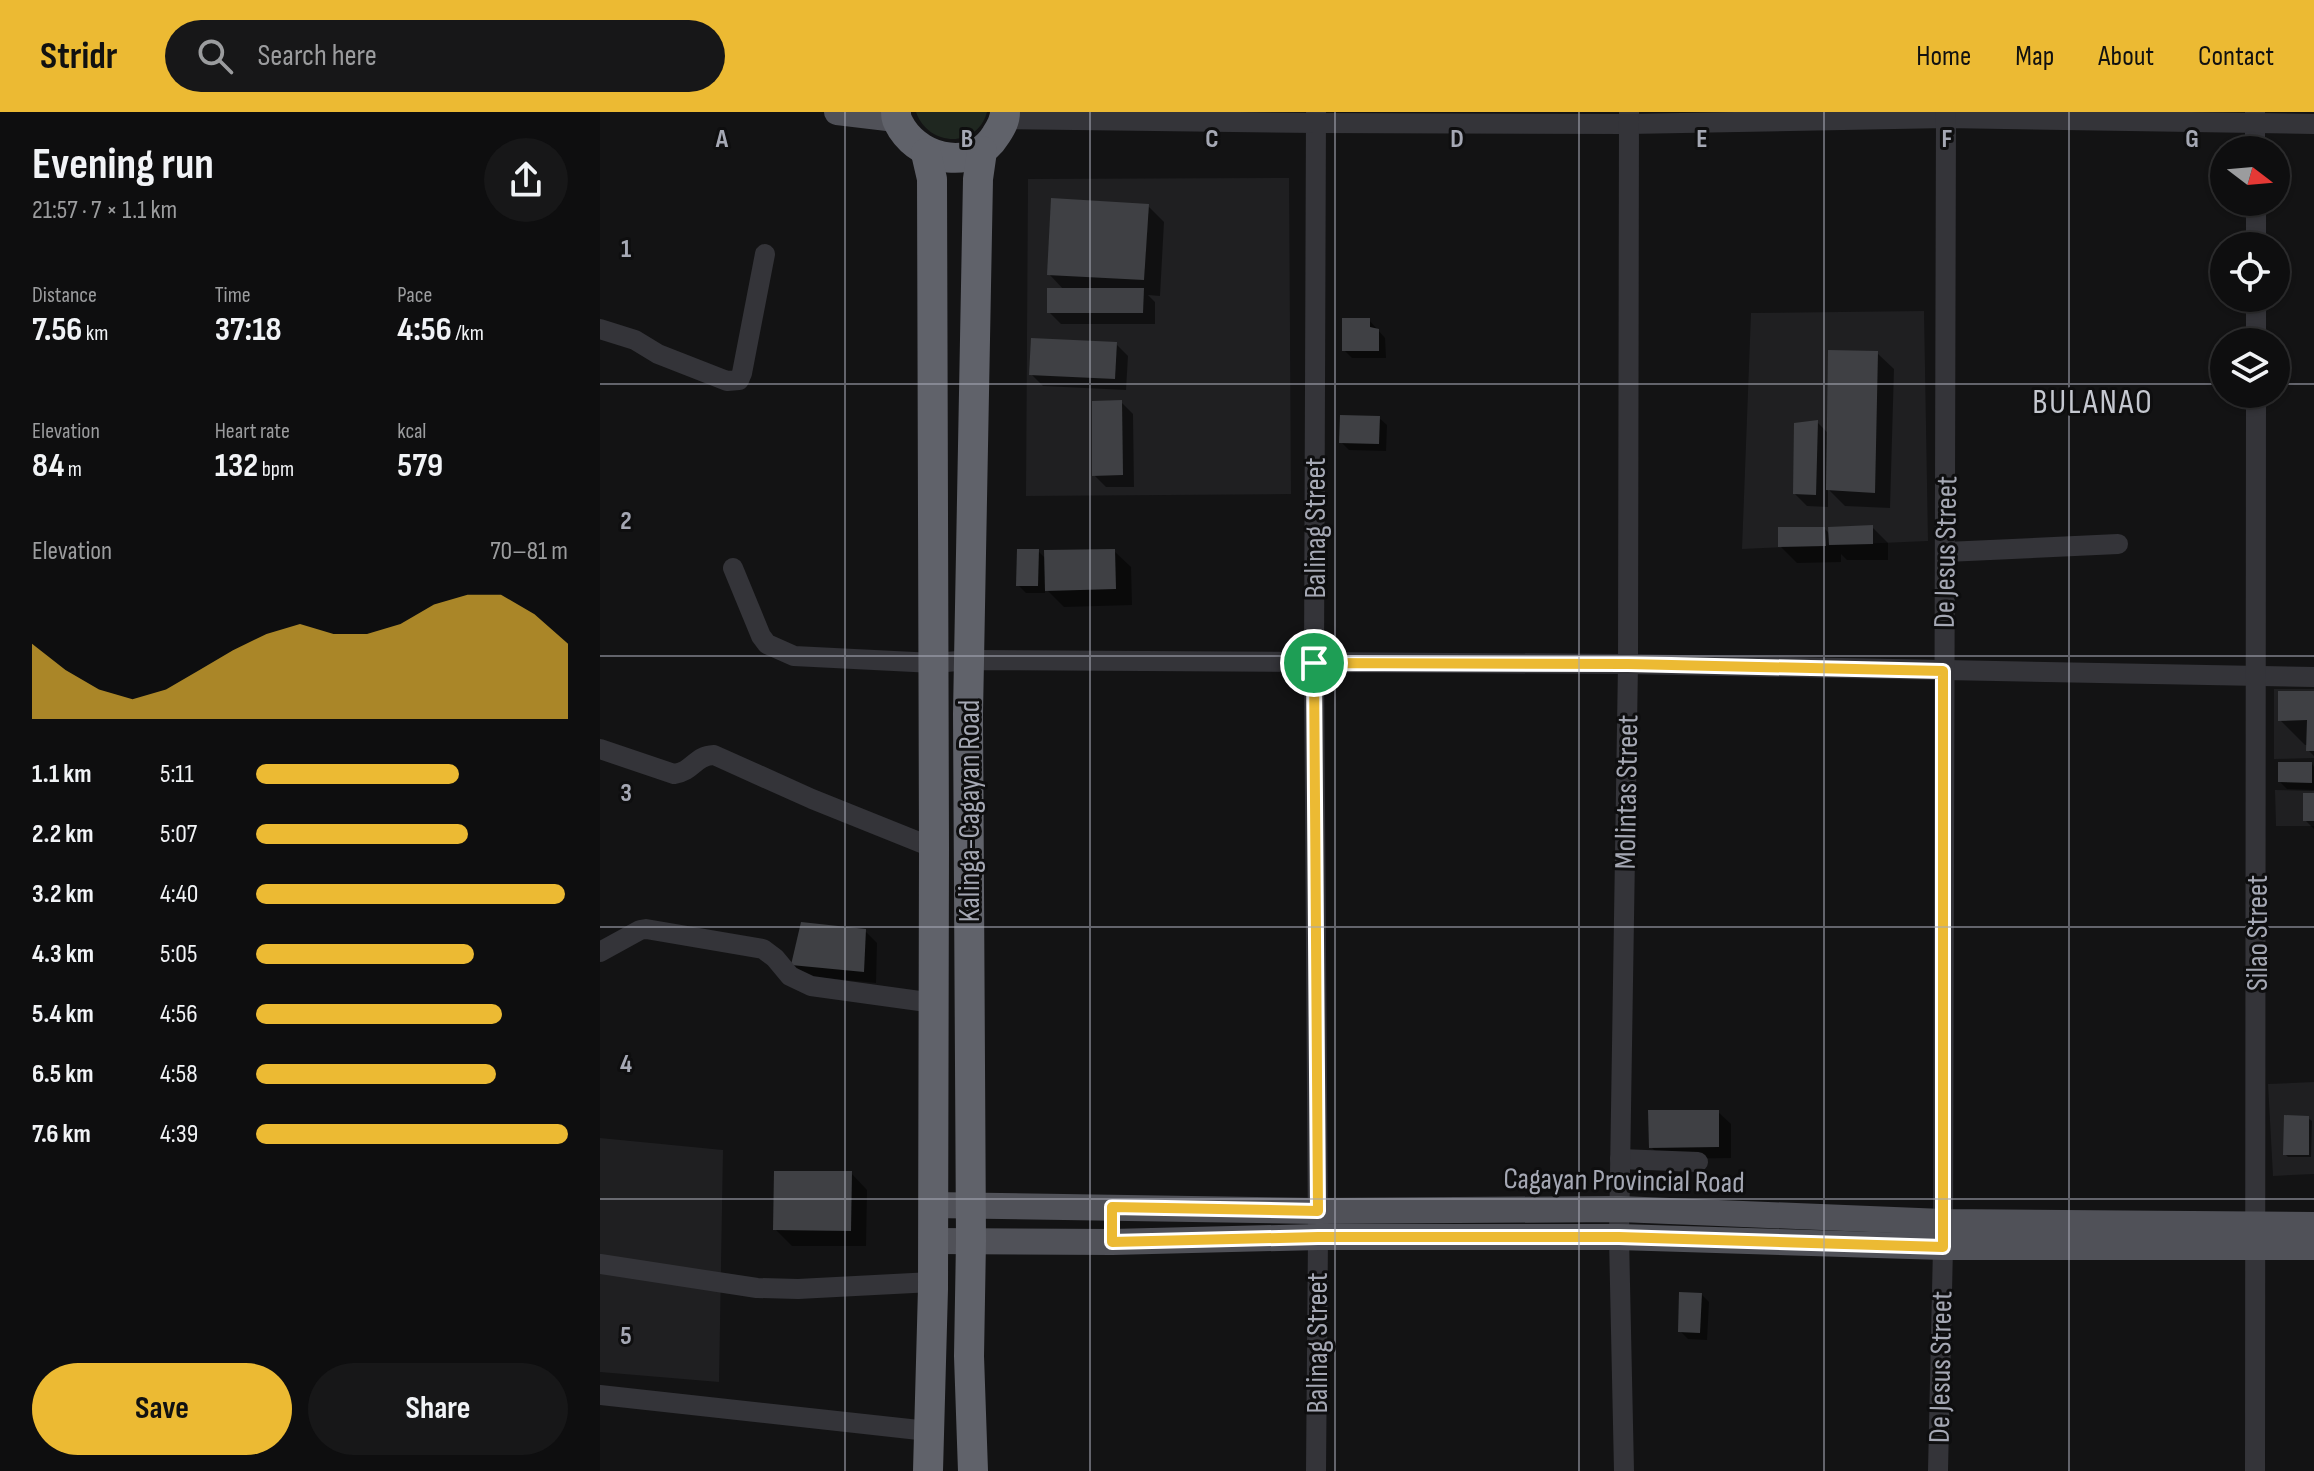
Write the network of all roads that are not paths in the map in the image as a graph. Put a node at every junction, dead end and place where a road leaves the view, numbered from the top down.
1 (837, 112) edge
2 (1005, 115) edge
3 (1946, 115) edge
4 (896, 116) edge
5 (2255, 117) edge
6 (1316, 118) edge
7 (1628, 118) edge
8 (2314, 124) edge
9 (982, 151) junction
10 (926, 153) junction
11 (765, 254) dead end
12 (600, 329) edge
13 (2256, 408) edge
14 (2118, 544) dead end
15 (1946, 552) junction
16 (733, 568) dead end
17 (970, 660) junction
18 (934, 663) junction
19 (1314, 663) junction
20 (1628, 664) junction
21 (1943, 671) junction
22 (2257, 677) junction
23 (2314, 677) edge
24 (600, 749) edge
25 (934, 848) junction
26 (600, 952) edge
27 (934, 1003) junction
28 (1620, 1159) junction
29 (1698, 1162) dead end
30 (932, 1205) junction
31 (969, 1205) junction
32 (1112, 1207) junction
33 (1620, 1209) junction
34 (1318, 1224) junction
35 (2314, 1225) edge
36 (1943, 1234) junction
37 (2257, 1235) junction
38 (1619, 1237) junction
39 (933, 1241) junction
40 (971, 1241) junction
41 (1112, 1242) junction
42 (2314, 1247) edge
43 (600, 1264) edge
44 (932, 1282) junction
45 (600, 1395) edge
46 (928, 1431) junction
47 (928, 1471) edge
48 (973, 1471) edge
49 (1316, 1471) edge
50 (1624, 1471) edge
51 (1938, 1471) edge
52 (2255, 1471) edge

1 - 4 main road
2 - 6 street
2 - 9 highway
3 - 5 street
3 - 7 street
3 - 15 street, De Jesus Street
4 - 10 highway
5 - 8 street
6 - 7 street
6 - 19 street, Balinag Street
7 - 20 street, Molintas Street
9 - 10 highway
9 - 17 highway, Kalinga-Cagayan Road
10 - 18 highway, Kalinga-Cagayan Road
11 - 12 street
13 - 22 street, Silao Street
14 - 15 street
15 - 21 street, De Jesus Street
16 - 18 street
17 - 18 street
17 - 19 street
17 - 31 highway, Kalinga-Cagayan Road
18 - 25 highway, Kalinga-Cagayan Road
19 - 20 street
19 - 34 street, Balinag Street
20 - 21 street
20 - 28 street, Molintas Street
21 - 22 street
21 - 36 street, De Jesus Street
22 - 23 street
22 - 37 street, Silao Street
24 - 25 street
25 - 27 highway, Kalinga-Cagayan Road
26 - 27 street
27 - 30 highway, Kalinga-Cagayan Road
28 - 29 street
28 - 33 street, Molintas Street
30 - 31 main road, Cagayan Provincial Road
30 - 39 highway, Kalinga-Cagayan Road
31 - 32 main road, Cagayan Provincial Road
31 - 40 highway, Kalinga-Cagayan Road
32 - 34 main road, Cagayan Provincial Road
32 - 41 main road
33 - 34 main road, Cagayan Provincial Road
33 - 36 main road, Cagayan Provincial Road
33 - 38 street, Molintas Street
34 - 38 main road, Cagayan Provincial Road
34 - 41 main road, Cagayan Provincial Road
34 - 49 street, Balinag Street
35 - 37 main road, Cagayan Provincial Road
36 - 37 main road, Cagayan Provincial Road
36 - 38 main road, Cagayan Provincial Road
36 - 51 street, De Jesus Street
37 - 42 main road, Cagayan Provincial Road
37 - 52 street, Silao Street
38 - 50 street, Molintas Street
39 - 40 main road, Cagayan Provincial Road
39 - 44 highway, Kalinga-Cagayan Road
40 - 41 main road, Cagayan Provincial Road
40 - 48 highway, Kalinga-Cagayan Road
43 - 44 street
44 - 46 highway, Kalinga-Cagayan Road
45 - 46 street
46 - 47 highway, Kalinga-Cagayan Road

